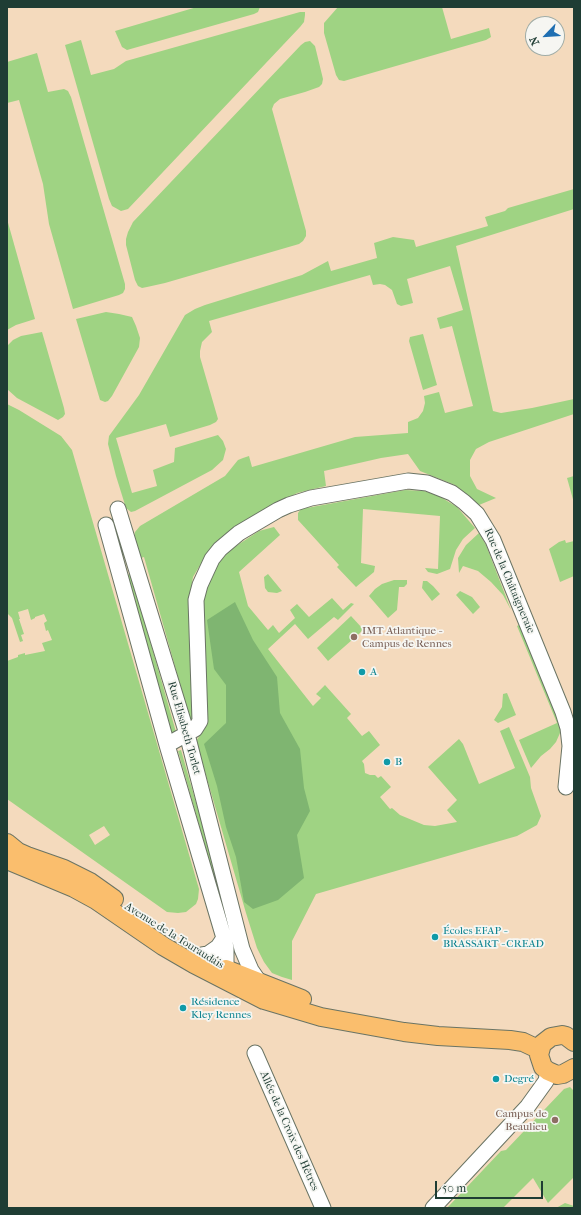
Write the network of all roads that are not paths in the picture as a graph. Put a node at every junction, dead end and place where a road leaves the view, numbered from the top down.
1 (118, 510) dead end
2 (106, 525) dead end
3 (187, 734) junction
4 (167, 745) junction
5 (566, 787) dead end
6 (7, 844) edge
7 (7, 860) edge
8 (224, 938) junction
9 (242, 949) junction
10 (174, 952) junction
11 (202, 955) junction
12 (226, 969) junction
13 (260, 983) junction
14 (236, 987) junction
15 (370, 1025) junction
16 (574, 1042) edge
17 (540, 1050) junction
18 (255, 1053) dead end
19 (574, 1068) edge
20 (548, 1071) junction
21 (323, 1208) edge
22 (433, 1208) edge

1 - 3 street, Rue Elisabeth Torlet
2 - 4 street, Rue Elisabeth Torlet
3 - 4 street, Rue de la Châtaigneraie
3 - 5 street, Rue de la Châtaigneraie
3 - 9 street, Rue Elisabeth Torlet
4 - 8 street, Rue Elisabeth Torlet
6 - 11 main road, Avenue de la Touraudais
7 - 10 main road, Avenue de la Touraudais
8 - 11 street
8 - 12 street, Rue Elisabeth Torlet
9 - 12 street
9 - 13 street, Rue Elisabeth Torlet
10 - 12 street
10 - 14 main road, Avenue de la Touraudais
11 - 12 main road, Avenue de la Touraudais
12 - 13 main road, Avenue de la Touraudais
12 - 14 street, Rue Elisabeth Torlet
13 - 15 main road, Avenue de la Touraudais
14 - 15 main road, Avenue de la Touraudais
15 - 17 main road, Avenue de la Touraudais
16 - 17 main road
17 - 20 main road
18 - 21 street, Allée de la Croix des Hêtres
19 - 20 main road
20 - 22 street

